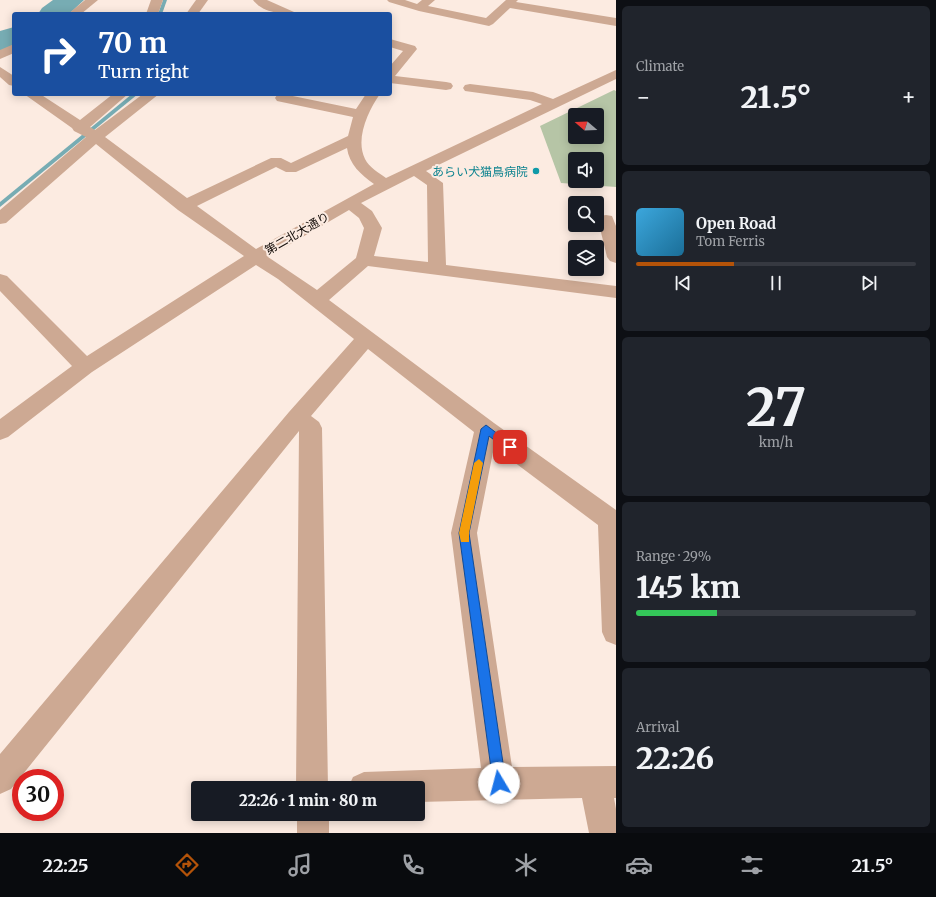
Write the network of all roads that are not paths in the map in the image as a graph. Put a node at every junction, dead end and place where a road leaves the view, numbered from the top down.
1 (92, 0) edge
2 (157, 0) edge
3 (202, 0) edge
4 (259, 0) edge
5 (393, 0) edge
6 (429, 0) edge
7 (510, 2) edge
8 (419, 8) junction
9 (77, 12) edge
10 (153, 12) edge
11 (193, 12) edge
12 (284, 12) edge
13 (616, 22) edge
14 (392, 44) edge
15 (12, 49) edge
16 (0, 55) edge
17 (0, 71) edge
18 (392, 72) edge
19 (616, 74) edge
20 (392, 79) edge
21 (12, 80) edge
22 (12, 83) edge
23 (446, 86) dead end
24 (0, 88) edge
25 (470, 88) dead end
26 (34, 96) edge
27 (119, 96) edge
28 (149, 96) edge
29 (371, 96) edge
30 (282, 98) dead end
31 (553, 104) junction
32 (361, 114) junction
33 (80, 128) junction
34 (95, 137) junction
35 (354, 139) junction
36 (415, 170) junction
37 (386, 184) junction
38 (349, 203) junction
39 (184, 206) junction
40 (0, 219) edge
41 (606, 220) dead end
42 (255, 257) junction
43 (616, 257) edge
44 (364, 260) junction
45 (437, 269) junction
46 (0, 280) edge
47 (616, 292) edge
48 (317, 300) junction
49 (365, 339) junction
50 (85, 367) junction
51 (297, 418) junction
52 (486, 429) junction
53 (0, 431) edge
54 (613, 522) edge
55 (616, 632) edge
56 (0, 778) edge
57 (312, 781) edge
58 (605, 782) edge
59 (499, 783) junction
60 (425, 786) edge
61 (312, 821) edge
62 (313, 833) edge
63 (605, 833) edge

1 - 9 street
2 - 10 street
3 - 11 street
4 - 12 street
5 - 8 street
6 - 8 street
7 - 8 street
7 - 13 street
14 - 18 street
15 - 16 street
17 - 21 street
19 - 31 street, 第二北大通り
20 - 23 street
22 - 24 street
25 - 31 street
26 - 33 street
27 - 33 street
28 - 34 street
29 - 32 street
30 - 32 street
31 - 36 street, 第二北大通り
32 - 35 street
33 - 34 street
34 - 39 street
34 - 40 street
35 - 37 street
35 - 39 street
36 - 37 street, 第二北大通り
36 - 45 street
37 - 38 street, 第二北大通り
38 - 42 street, 第二北大通り
38 - 44 street
39 - 42 street
41 - 43 street
42 - 48 street
42 - 50 street, 第二北大通り
44 - 45 street
44 - 48 street
45 - 47 street
46 - 50 street
48 - 49 street
49 - 51 street
49 - 52 street
50 - 53 street, 第二北大通り
51 - 56 street
51 - 57 street
52 - 54 street
52 - 59 street
54 - 55 street
58 - 59 street
58 - 63 street
59 - 60 street
61 - 62 street

